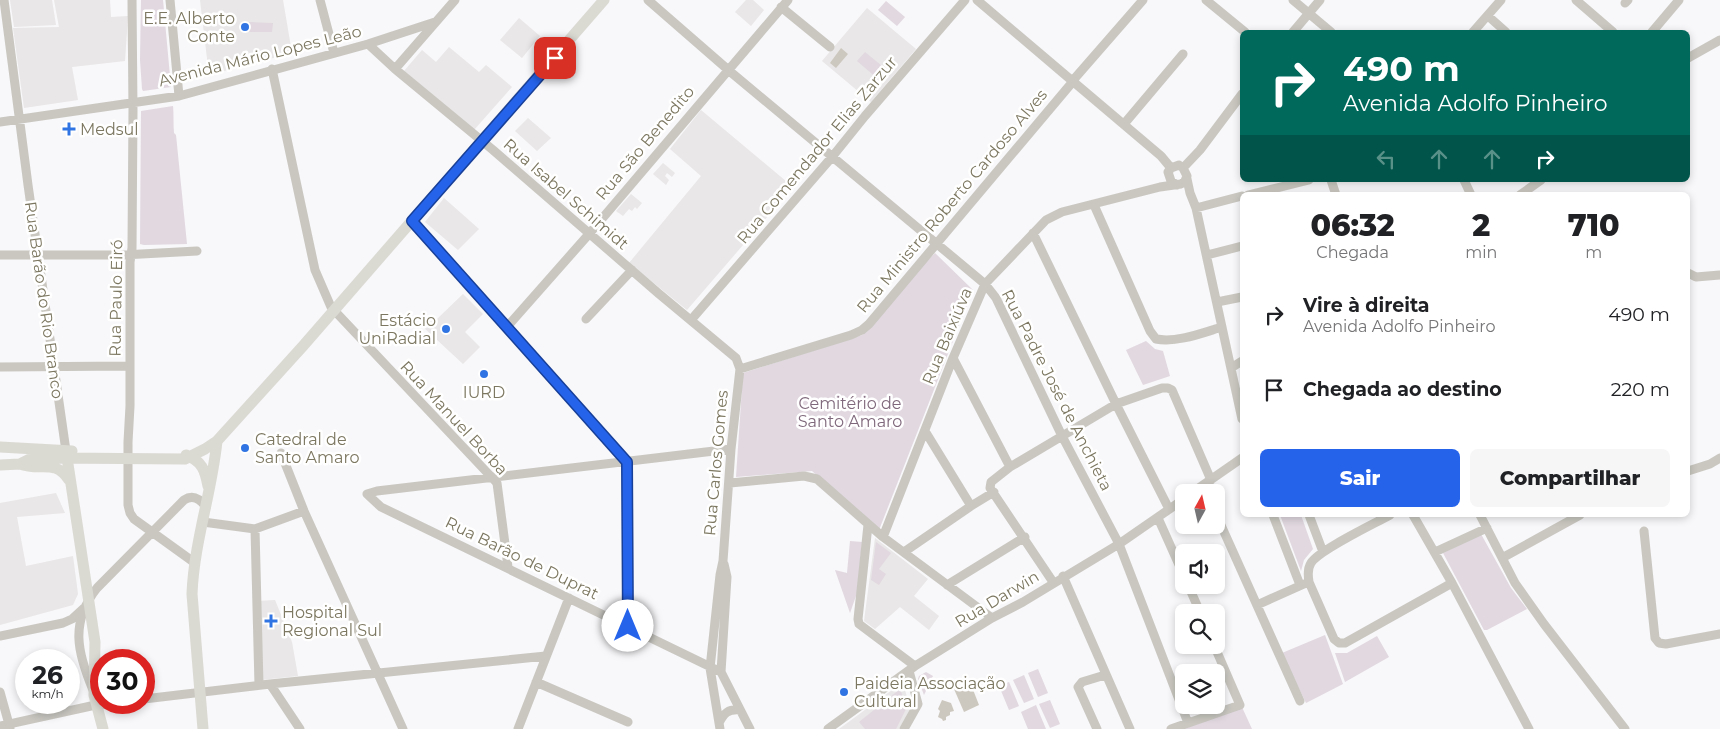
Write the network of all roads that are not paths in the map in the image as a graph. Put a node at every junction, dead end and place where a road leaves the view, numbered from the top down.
1 (4, 0) edge
2 (132, 0) edge
3 (170, 0) edge
4 (320, 0) edge
5 (455, 0) edge
6 (604, 0) edge
7 (648, 0) edge
8 (965, 0) edge
9 (977, 0) edge
10 (1143, 0) edge
11 (1206, 0) edge
12 (1293, 0) edge
13 (1320, 0) edge
14 (1501, 0) edge
15 (1576, 0) edge
16 (1679, 0) edge
17 (785, 4) edge
18 (1309, 14) junction
19 (1488, 16) junction
20 (435, 22) junction
21 (1243, 30) edge
22 (1295, 30) edge
23 (1329, 30) edge
24 (1475, 30) edge
25 (1504, 30) edge
26 (1611, 30) edge
27 (1654, 30) edge
28 (1720, 40) edge
29 (368, 44) junction
30 (830, 48) dead end
31 (334, 52) junction
32 (1184, 54) dead end
33 (1690, 57) edge
34 (272, 69) junction
35 (395, 69) junction
36 (728, 69) junction
37 (1073, 82) junction
38 (179, 96) junction
39 (1240, 97) edge
40 (133, 102) junction
41 (19, 120) junction
42 (0, 122) edge
43 (1124, 124) junction
44 (482, 141) junction
45 (832, 158) junction
46 (1183, 168) junction
47 (1170, 172) junction
48 (1187, 179) junction
49 (1301, 182) edge
50 (1538, 182) edge
51 (1177, 185) junction
52 (1160, 187) junction
53 (1260, 192) edge
54 (1524, 192) edge
55 (1190, 193) junction
56 (1240, 197) edge
57 (1094, 205) junction
58 (1196, 208) junction
59 (412, 221) junction
60 (1033, 233) junction
61 (589, 234) junction
62 (936, 245) junction
63 (1240, 247) edge
64 (197, 252) dead end
65 (131, 254) junction
66 (0, 255) edge
67 (38, 255) junction
68 (1207, 255) junction
69 (632, 270) junction
70 (1690, 274) edge
71 (1720, 275) edge
72 (985, 284) junction
73 (1240, 296) edge
74 (1217, 302) junction
75 (334, 311) junction
76 (586, 319) dead end
77 (691, 320) junction
78 (1222, 327) junction
79 (506, 328) junction
80 (953, 358) junction
81 (1240, 362) edge
82 (54, 366) junction
83 (130, 366) junction
84 (0, 367) edge
85 (1232, 368) junction
86 (740, 369) junction
87 (1116, 404) junction
88 (1240, 409) edge
89 (925, 431) junction
90 (1062, 436) junction
91 (217, 441) junction
92 (0, 447) edge
93 (732, 449) junction
94 (281, 453) dead end
95 (66, 455) junction
96 (128, 456) junction
97 (191, 457) junction
98 (1720, 458) edge
99 (1240, 459) edge
100 (627, 462) junction
101 (20, 464) junction
102 (0, 465) edge
103 (1010, 467) junction
104 (1690, 470) edge
105 (491, 476) junction
106 (1211, 480) junction
107 (71, 482) junction
108 (730, 483) junction
109 (1208, 484) edge
110 (209, 490) junction
111 (994, 492) junction
112 (1175, 505) edge
113 (971, 506) junction
114 (206, 507) junction
115 (1169, 509) junction
116 (304, 511) junction
117 (1275, 517) edge
118 (1310, 517) edge
119 (1386, 517) edge
120 (1414, 517) edge
121 (1481, 517) edge
122 (1576, 517) edge
123 (1158, 518) junction
124 (202, 522) junction
125 (868, 525) junction
126 (1487, 528) junction
127 (254, 529) junction
128 (1644, 531) dead end
129 (152, 533) junction
130 (1225, 534) edge
131 (883, 537) junction
132 (1025, 537) junction
133 (1119, 544) junction
134 (904, 552) junction
135 (1323, 552) junction
136 (1435, 552) junction
137 (1175, 556) edge
138 (1502, 558) junction
139 (723, 561) junction
140 (195, 563) junction
141 (508, 567) junction
142 (1063, 576) junction
143 (1053, 582) junction
144 (1305, 583) junction
145 (1452, 583) junction
146 (947, 585) junction
147 (569, 598) junction
148 (86, 603) junction
149 (1258, 605) junction
150 (992, 618) junction
151 (628, 626) junction
152 (1720, 634) edge
153 (0, 636) edge
154 (95, 649) edge
155 (1218, 654) edge
156 (546, 656) junction
157 (710, 668) junction
158 (912, 668) junction
159 (721, 672) junction
160 (377, 674) junction
161 (1105, 675) junction
162 (536, 682) junction
163 (270, 684) junction
164 (258, 686) junction
165 (0, 692) edge
166 (200, 692) junction
167 (155, 698) edge
168 (1300, 701) dead end
169 (90, 702) edge
170 (740, 710) junction
171 (99, 714) edge
172 (628, 722) dead end
173 (1188, 723) junction
174 (7, 726) edge
175 (720, 726) edge
176 (103, 729) edge
177 (202, 729) edge
178 (300, 729) edge
179 (403, 729) edge
180 (518, 729) edge
181 (750, 729) edge
182 (828, 729) edge
183 (904, 729) edge
184 (1096, 729) edge
185 (1130, 729) edge
186 (1171, 729) edge
187 (1529, 729) edge
188 (1625, 729) edge

1 - 41 street, Rua Barão do Rio Branco
2 - 40 street, Rua Paulo Eiró
3 - 38 street
4 - 31 street
5 - 20 street
6 - 44 main road
7 - 36 street, Rua Padre José de Anchieta
8 - 45 street, Rua Comendador Elias Zarzur
9 - 37 street
10 - 37 street, Rua Ministro Roberto Cardoso Alves
11 - 21 street
12 - 18 street
13 - 18 street
14 - 19 street
15 - 26 street
16 - 27 street
17 - 30 street
17 - 36 street, Rua São Benedito
18 - 22 street
18 - 23 street
19 - 24 street
19 - 25 street
20 - 29 street, Avenida Mário Lopes Leão
20 - 35 street
28 - 33 street
29 - 31 street, Avenida Mário Lopes Leão
29 - 35 street, Rua Isabel Schimidt
31 - 34 street, Avenida Mário Lopes Leão
32 - 43 street
34 - 38 street, Avenida Mário Lopes Leão
34 - 75 street, Rua Manuel Borba
35 - 44 street, Rua Isabel Schimidt
36 - 45 street, Rua Padre José de Anchieta
36 - 61 street, Rua São Benedito
37 - 43 street
37 - 62 street, Rua Ministro Roberto Cardoso Alves
38 - 40 street, Avenida Mário Lopes Leão
39 - 46 street
40 - 41 street, Avenida Mário Lopes Leão
40 - 65 street, Rua Paulo Eiró
41 - 42 street, Avenida Mário Lopes Leão
41 - 67 street, Rua Barão do Rio Branco
43 - 47 street
44 - 59 main road
44 - 61 street, Rua Isabel Schimidt
45 - 62 street, Rua Padre José de Anchieta
45 - 77 street, Rua Comendador Elias Zarzur
46 - 47 street
46 - 48 street
47 - 51 street
47 - 52 street
48 - 51 street
48 - 55 street
49 - 53 street
50 - 54 street
51 - 52 street, Rua Baixiúva
51 - 55 street
52 - 57 street, Rua Baixiúva
55 - 58 street
56 - 58 street
57 - 60 street, Rua Baixiúva
57 - 78 street
58 - 68 street
59 - 75 main road
59 - 79 street
60 - 72 street, Rua Baixiúva
60 - 87 street
61 - 69 street, Rua Isabel Schimidt
61 - 79 street, Rua São Benedito
62 - 72 street, Rua Padre José de Anchieta
62 - 86 street, Rua Ministro Roberto Cardoso Alves
63 - 68 street
64 - 65 street
65 - 67 street
65 - 83 street, Rua Paulo Eiró
66 - 67 street
67 - 82 street, Rua Barão do Rio Branco
68 - 74 street
69 - 76 street
69 - 77 street, Rua Isabel Schimidt
70 - 71 street
72 - 80 street, Rua Baixiúva
72 - 90 street, Rua Padre José de Anchieta
73 - 74 street
74 - 78 street
75 - 91 main road
75 - 105 street, Rua Manuel Borba
77 - 86 street, Rua Isabel Schimidt
78 - 85 street
79 - 100 street
80 - 89 street, Rua Baixiúva
80 - 103 street
81 - 85 street
82 - 83 street
82 - 84 street
82 - 95 street, Rua Barão do Rio Branco
83 - 96 street, Rua Paulo Eiró
85 - 88 street
86 - 93 street, Rua Carlos Gomes
87 - 90 street
87 - 106 street
87 - 115 street
89 - 113 street
89 - 131 street, Rua Baixiúva
90 - 103 street
90 - 133 street, Rua Padre José de Anchieta
91 - 97 main road
91 - 110 main road
92 - 95 main road
93 - 100 street
93 - 108 street, Rua Carlos Gomes
94 - 116 street
95 - 96 main road
95 - 101 main road
95 - 107 main road, Rua Barão do Rio Branco
96 - 97 main road
96 - 129 street, Rua Paulo Eiró
97 - 110 main road
98 - 104 street
99 - 106 street
100 - 105 street
100 - 151 street
101 - 102 main road
101 - 107 main road
103 - 111 street
105 - 141 street, Rua Manuel Borba
105 - 141 street, Rua Barão de Duprat
106 - 109 street
107 - 148 main road, Rua Barão do Rio Branco
108 - 125 street
108 - 139 street, Rua Carlos Gomes
110 - 114 main road
111 - 113 street
111 - 132 street
112 - 115 street, Rua Darwin
113 - 134 street
114 - 124 main road
114 - 129 street
115 - 123 street, Rua Darwin
116 - 127 street
116 - 160 street
117 - 144 street
118 - 135 street
119 - 135 street
120 - 136 street
121 - 126 street
122 - 138 street
123 - 133 street, Rua Darwin
123 - 137 street
124 - 127 street
124 - 140 main road
125 - 131 street
125 - 158 street
126 - 136 street
126 - 138 street
127 - 164 street
128 - 152 street
129 - 140 street, Rua Paulo Eiró
129 - 148 street
130 - 149 street
131 - 134 street
132 - 143 street
132 - 146 street
133 - 142 street, Rua Darwin
133 - 173 street, Rua Padre José de Anchieta
134 - 146 street
135 - 144 street
136 - 145 street
138 - 188 street
139 - 157 street, Rua Carlos Gomes
139 - 159 street, Rua Carlos Gomes
140 - 166 main road
141 - 147 street, Rua Barão de Duprat
142 - 143 street, Rua Darwin
142 - 161 street
143 - 150 street, Rua Darwin
144 - 145 street
144 - 149 street
145 - 187 street
146 - 150 street
147 - 151 street, Rua Barão de Duprat
147 - 156 street
148 - 153 street
148 - 154 main road, Rua Barão do Rio Branco
149 - 168 street
150 - 158 street, Rua Darwin
151 - 157 street, Rua Barão de Duprat
155 - 173 street
156 - 160 street
156 - 162 street
157 - 159 street, Rua Barão de Duprat
157 - 175 street, Rua Carlos Gomes
158 - 182 street, Rua Darwin
158 - 183 street
159 - 170 street
160 - 163 street
160 - 179 street
161 - 184 street
161 - 185 street
162 - 172 street
162 - 180 street
163 - 164 street
163 - 178 street
164 - 166 street
165 - 174 street
166 - 167 street
166 - 177 main road
169 - 174 street
170 - 175 street
170 - 181 street
171 - 176 main road, Rua Barão do Rio Branco
173 - 186 street

